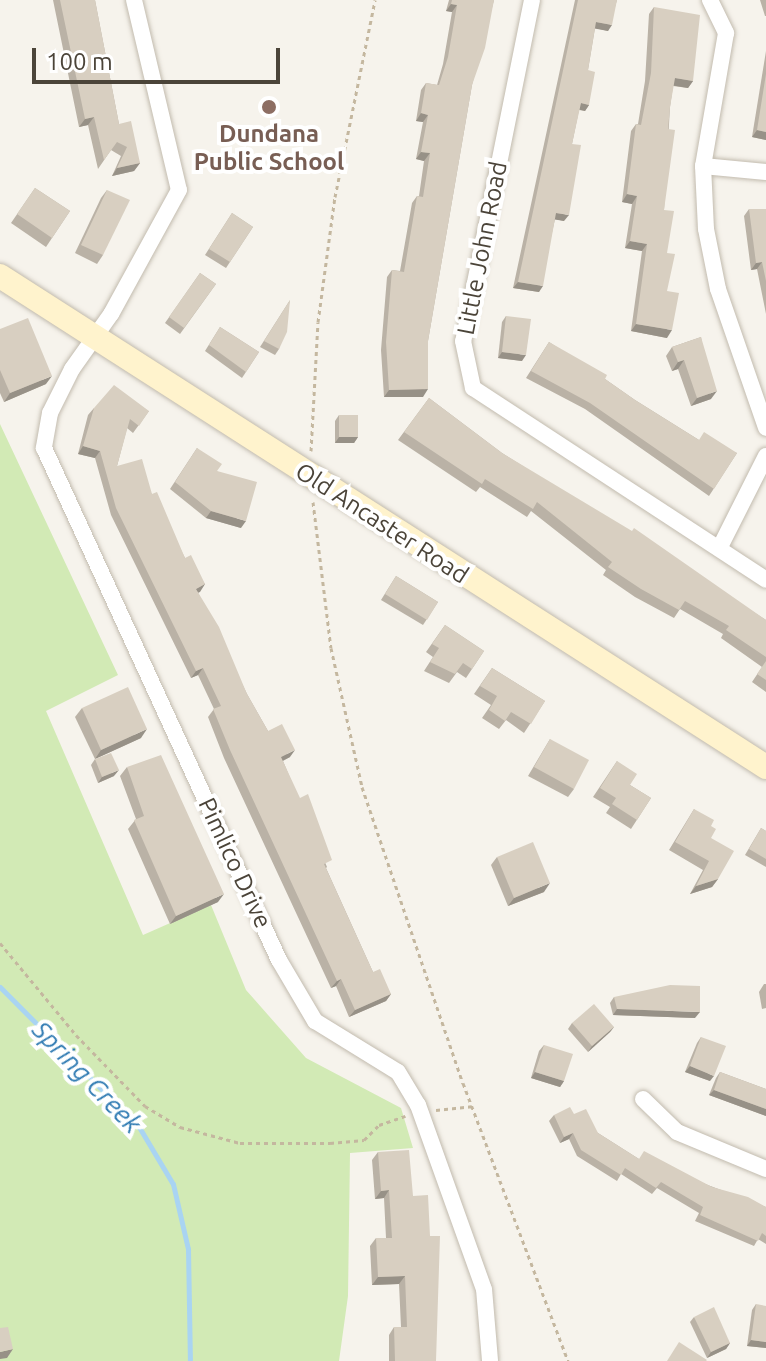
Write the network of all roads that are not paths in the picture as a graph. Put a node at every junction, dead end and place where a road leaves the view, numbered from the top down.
1 (134, 0) edge
2 (532, 0) edge
3 (710, 0) edge
4 (703, 166) junction
5 (766, 172) edge
6 (0, 276) edge
7 (95, 337) junction
8 (766, 428) edge
9 (766, 456) edge
10 (720, 547) junction
11 (766, 580) edge
12 (766, 767) edge
13 (643, 1099) dead end
14 (766, 1169) edge
15 (490, 1361) edge

1 - 7 street, Pimlico Drive
2 - 10 street, Little John Road
3 - 4 street
4 - 5 street
4 - 8 street
6 - 7 street, Old Ancaster Road
7 - 12 street, Old Ancaster Road
7 - 15 street, Pimlico Drive
9 - 10 street
10 - 11 street, Little John Road
13 - 14 street

